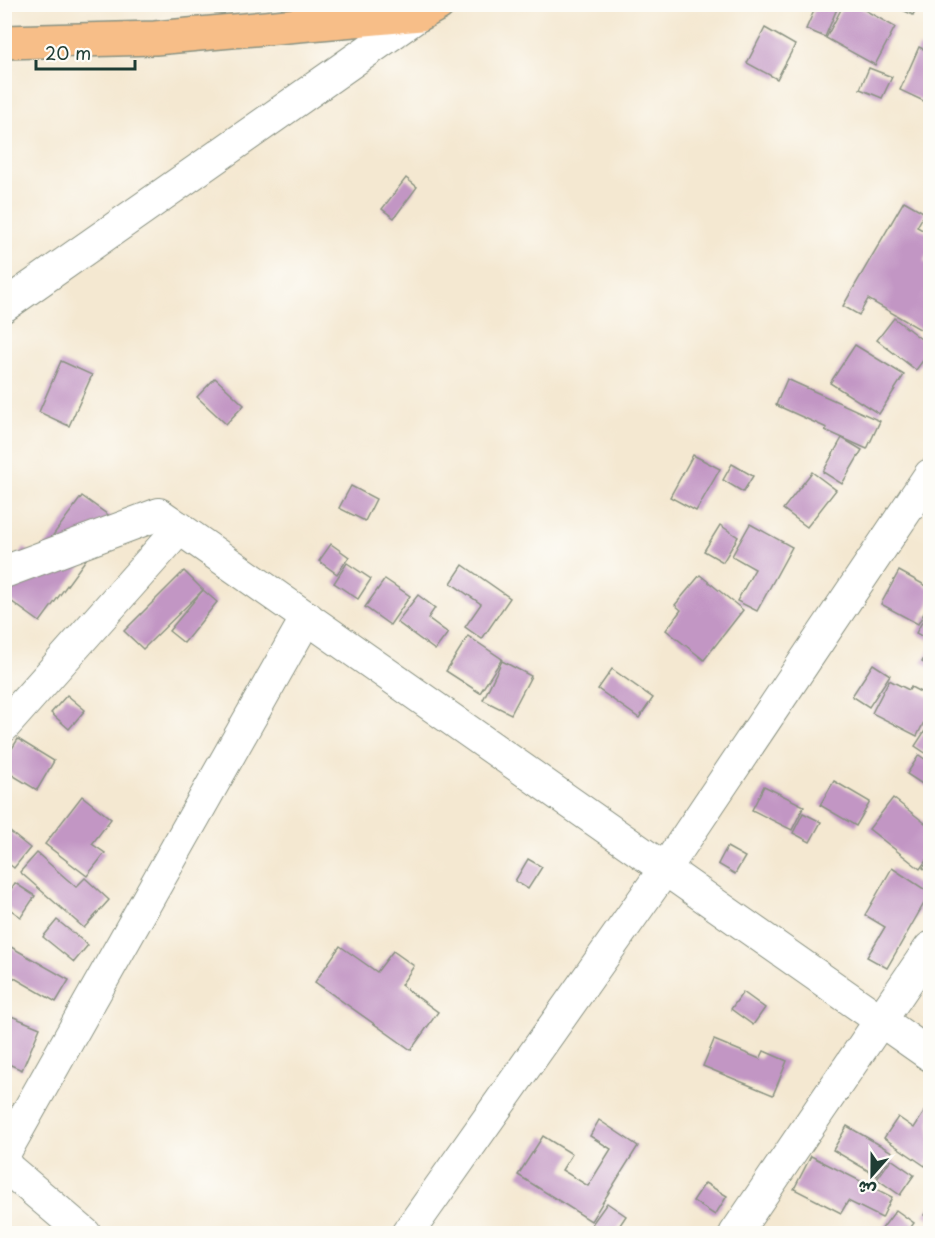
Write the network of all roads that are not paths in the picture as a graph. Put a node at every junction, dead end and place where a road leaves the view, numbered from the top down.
1 (429, 9) edge
2 (4, 42) edge
3 (4, 306) edge
4 (930, 475) edge
5 (180, 528) junction
6 (4, 572) edge
7 (308, 617) junction
8 (4, 726) edge
9 (664, 869) junction
10 (930, 948) edge
11 (880, 1020) junction
12 (930, 1056) edge
13 (4, 1154) edge
14 (4, 1165) edge
15 (85, 1233) edge
16 (407, 1233) edge
17 (735, 1233) edge

1 - 2 highway
1 - 3 street
4 - 9 street
5 - 6 street
5 - 7 street
5 - 8 street
7 - 9 street
7 - 13 street
9 - 11 street
9 - 16 street
10 - 11 street
11 - 12 street
11 - 17 street
14 - 15 street

